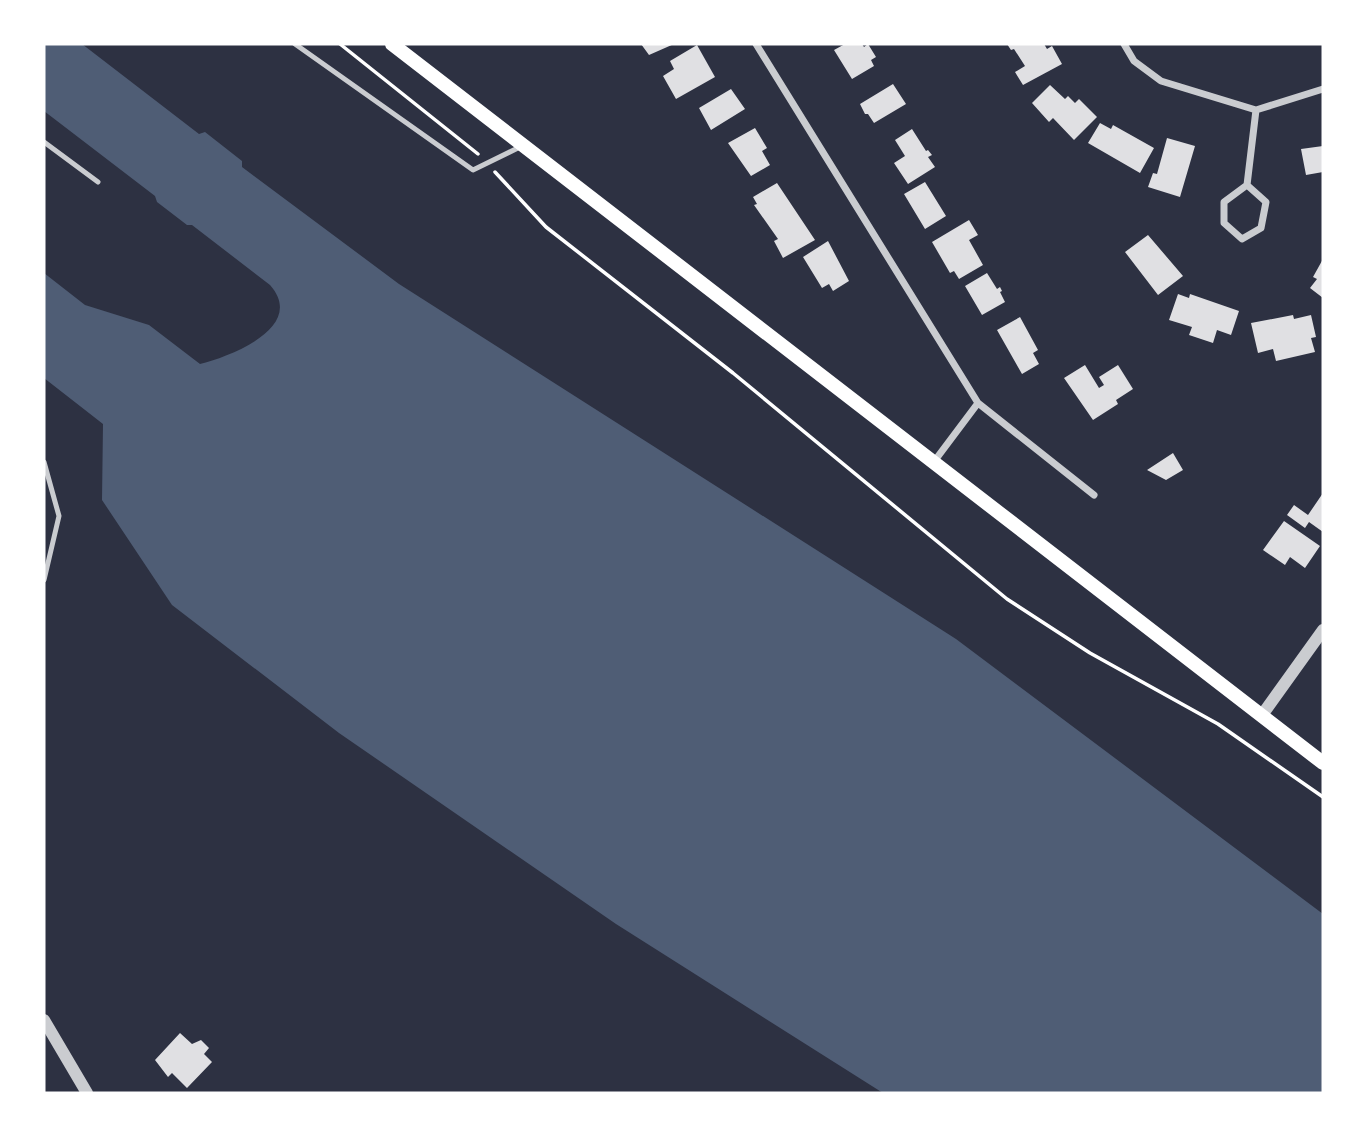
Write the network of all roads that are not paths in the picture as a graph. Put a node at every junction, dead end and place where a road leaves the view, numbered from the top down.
1 (295, 44) edge
2 (393, 44) edge
3 (756, 44) edge
4 (1124, 44) edge
5 (1323, 89) edge
6 (1256, 110) junction
7 (44, 142) edge
8 (522, 146) junction
9 (98, 182) dead end
10 (1247, 185) junction
11 (978, 402) junction
12 (44, 462) edge
13 (933, 463) junction
14 (1094, 495) dead end
15 (44, 580) edge
16 (1323, 630) edge
17 (1262, 715) junction
18 (1323, 763) edge
19 (44, 1020) edge
20 (87, 1093) edge

1 - 8 lane
2 - 8 main road
3 - 11 street
4 - 6 street
5 - 6 street
6 - 10 street
7 - 9 lane
8 - 13 main road
10 - 10 street
11 - 13 street
11 - 14 street
12 - 15 lane
13 - 17 main road
16 - 17 street
17 - 18 main road
19 - 20 street

